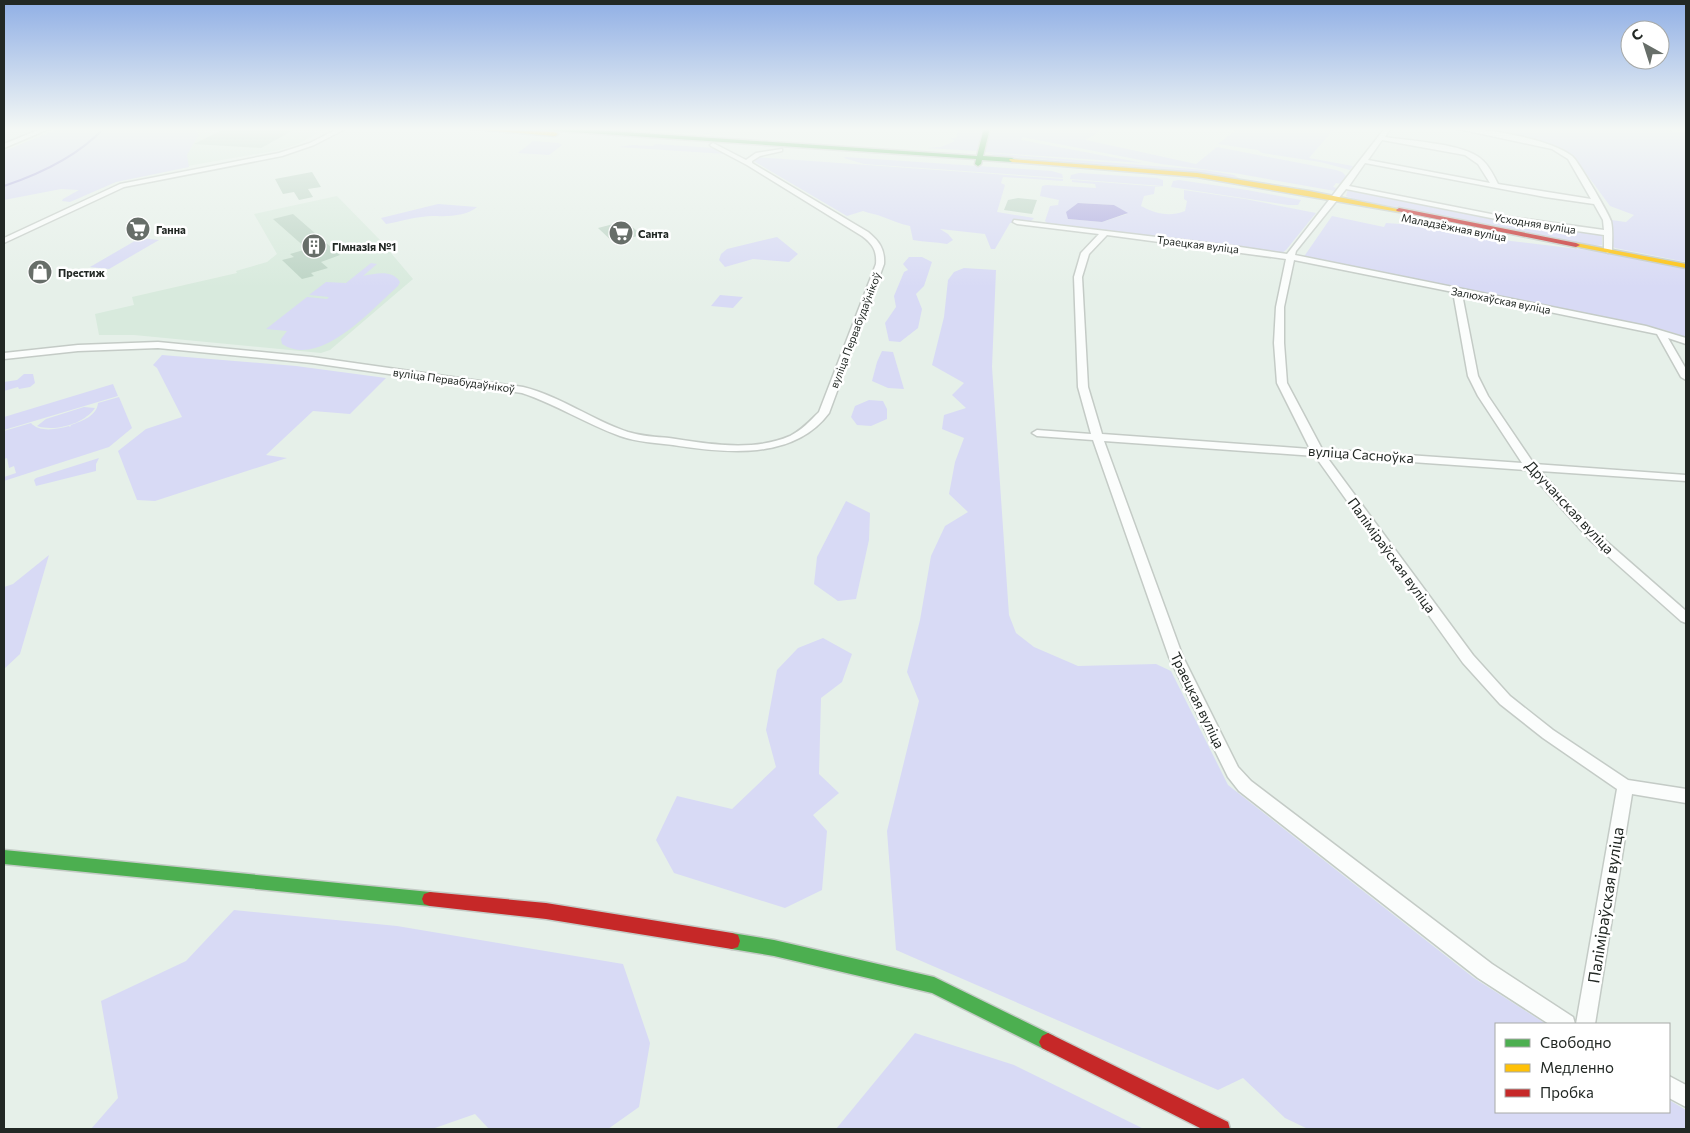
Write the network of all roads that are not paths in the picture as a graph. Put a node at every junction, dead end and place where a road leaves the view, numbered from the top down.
1 (144, 181) edge
2 (777, 181) edge
3 (1199, 181) edge
4 (1350, 181) edge
5 (1473, 181) edge
6 (1493, 181) edge
7 (1584, 181) edge
8 (1495, 185) junction
9 (1345, 187) junction
10 (1333, 201) junction
11 (1596, 202) junction
12 (1017, 222) dead end
13 (1105, 233) junction
14 (1608, 233) junction
15 (4, 240) edge
16 (1608, 251) junction
17 (1291, 257) junction
18 (1686, 266) edge
19 (1457, 291) junction
20 (1660, 332) junction
21 (1686, 341) edge
22 (4, 356) edge
23 (1686, 378) edge
24 (1037, 432) dead end
25 (1097, 437) junction
26 (1317, 451) junction
27 (1531, 468) junction
28 (1686, 478) edge
29 (1686, 618) edge
30 (1625, 786) junction
31 (1686, 796) edge
32 (4, 857) edge
33 (1564, 1023) edge
34 (1586, 1023) edge
35 (1670, 1087) edge
36 (1686, 1097) edge
37 (1221, 1129) edge

1 - 15 street
2 - 22 street, вуліца Первабудаўнікоў
3 - 10 main road, Маладзёжная вуліца
4 - 9 street, Паліміраўская вуліца
5 - 8 street
6 - 8 street
7 - 11 street
8 - 11 street
9 - 10 street, Паліміраўская вуліца
9 - 14 street, Усходняя вуліца
10 - 16 main road, Маладзёжная вуліца
10 - 17 street, Паліміраўская вуліца
11 - 14 street
12 - 13 street, Траецкая вуліца
13 - 17 street, Траецкая вуліца
13 - 25 street, Траецкая вуліца
14 - 16 street
16 - 18 main road, Маладзёжная вуліца
17 - 19 street, Залюхаўская вуліца
17 - 26 street, Паліміраўская вуліца
19 - 20 street, Залюхаўская вуліца
19 - 27 street, Дручанская вуліца
20 - 21 street, Залюхаўская вуліца
20 - 23 street
24 - 25 street, вуліца Сасноўка
25 - 26 street, вуліца Сасноўка
25 - 33 street, Траецкая вуліца
26 - 27 street, вуліца Сасноўка
26 - 30 street, Паліміраўская вуліца
27 - 28 street, вуліца Сасноўка
27 - 29 street, Дручанская вуліца
30 - 31 street, Паліміраўская вуліца
30 - 34 street, Паліміраўская вуліца
32 - 37 main road
35 - 36 street

